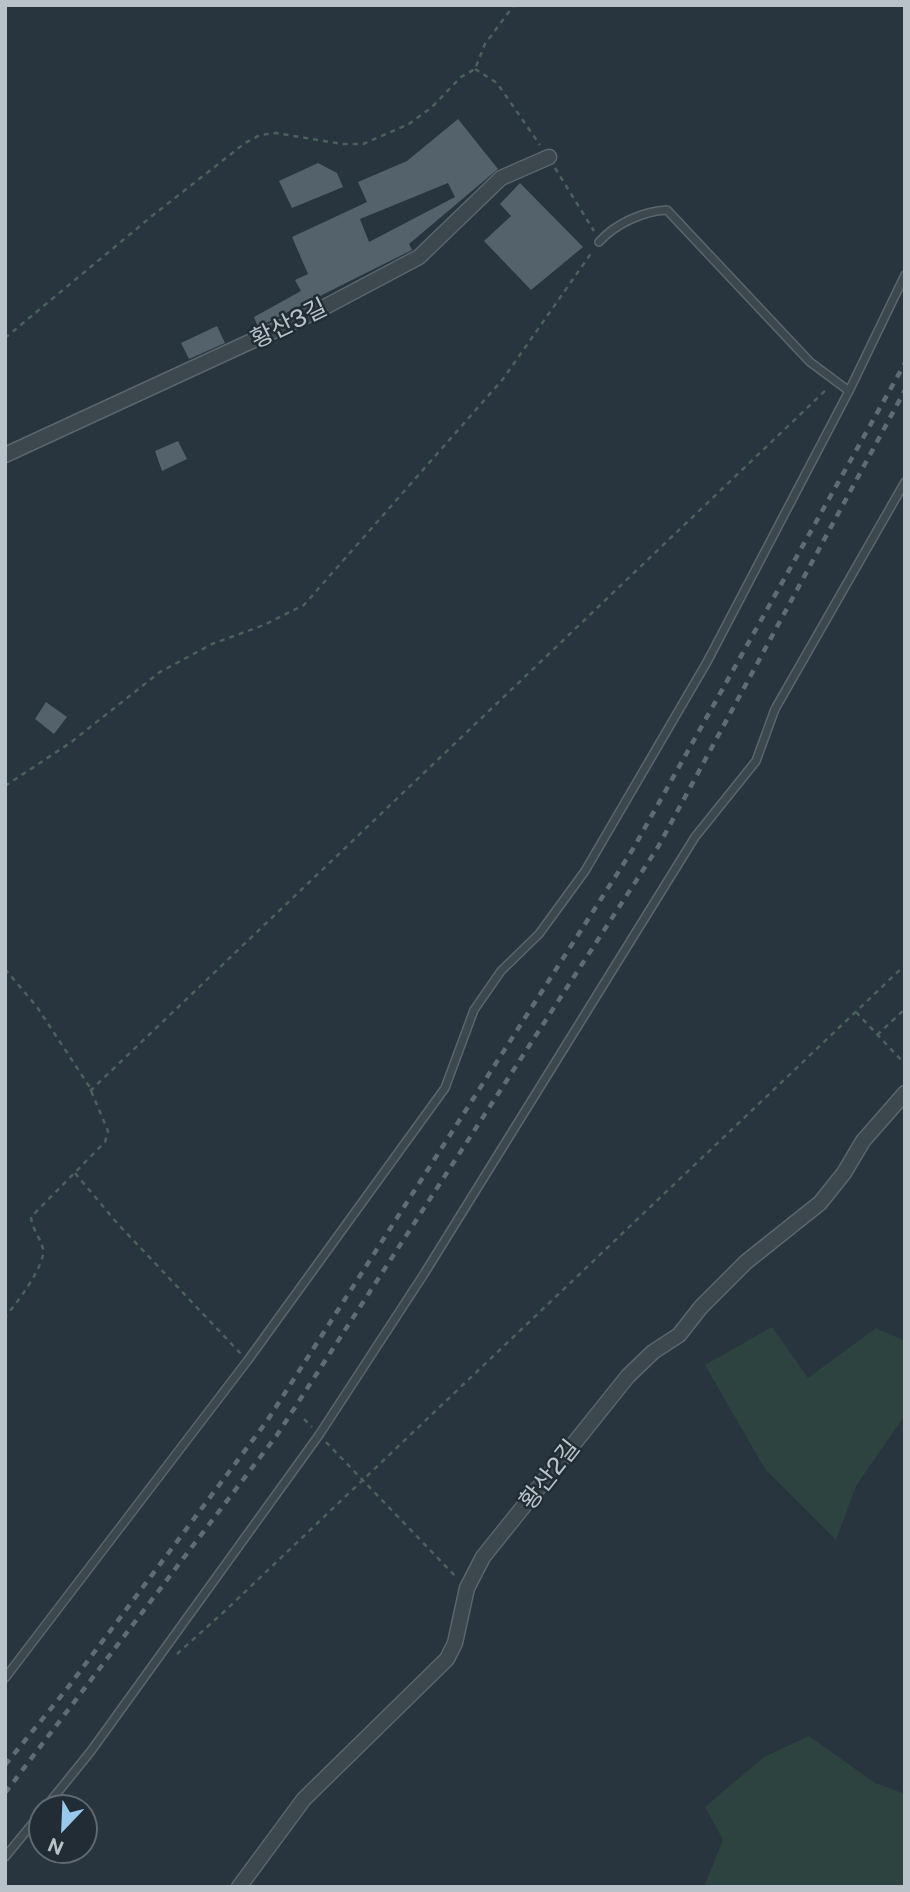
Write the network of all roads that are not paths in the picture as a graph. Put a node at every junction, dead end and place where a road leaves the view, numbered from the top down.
1 (549, 157) road end
2 (598, 242) road end
3 (905, 275) edge
4 (849, 391) junction
5 (5, 455) edge
6 (905, 482) edge
7 (905, 1093) edge
8 (5, 1678) edge
9 (55, 1794) edge
10 (28, 1829) edge
11 (5, 1857) edge
12 (239, 1887) edge

1 - 5 street, 황산3길
2 - 4 lane
3 - 4 lane
4 - 8 lane
6 - 9 lane
7 - 12 street, 황산2길
10 - 11 lane

